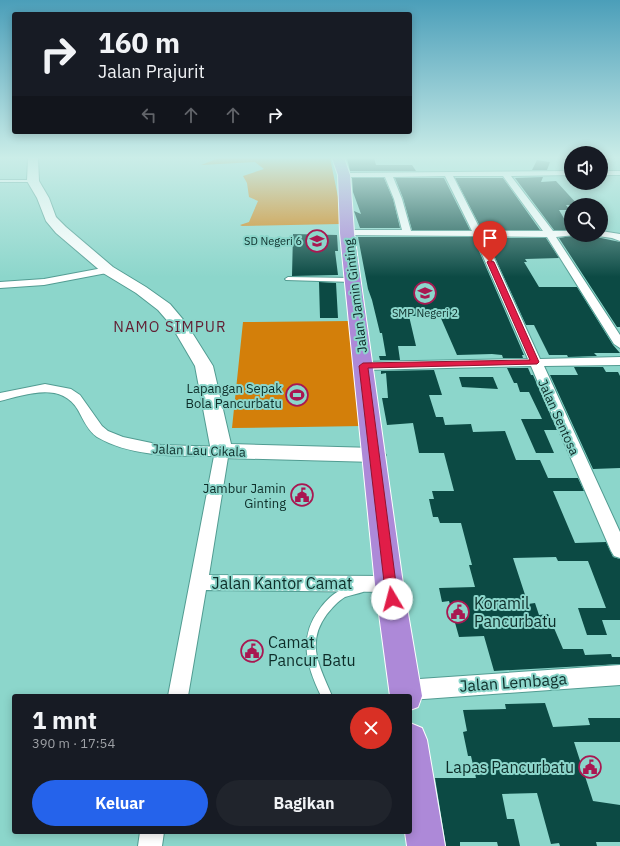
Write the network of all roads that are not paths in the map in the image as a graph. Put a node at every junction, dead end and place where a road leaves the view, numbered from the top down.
1 (43, 197) edge
2 (344, 197) edge
3 (397, 197) edge
4 (460, 197) edge
5 (523, 197) edge
6 (407, 232) junction
7 (347, 233) junction
8 (478, 234) junction
9 (550, 234) junction
10 (564, 234) edge
11 (608, 235) edge
12 (620, 238) edge
13 (108, 270) junction
14 (288, 279) dead end
15 (353, 280) junction
16 (0, 285) edge
17 (620, 344) edge
18 (620, 361) edge
19 (535, 362) junction
20 (363, 366) junction
21 (0, 397) edge
22 (222, 451) junction
23 (375, 455) junction
24 (620, 551) edge
25 (199, 582) junction
26 (384, 584) junction
27 (620, 675) edge
28 (406, 693) edge
29 (178, 694) edge
30 (326, 694) edge
31 (412, 760) edge
32 (152, 834) edge
33 (150, 846) edge
34 (426, 846) edge

1 - 13 street
2 - 7 highway, Jalan Jamin Ginting
3 - 6 street
4 - 8 street, Jalan Sentosa
5 - 9 street
6 - 7 street
6 - 8 street
7 - 15 highway, Jalan Jamin Ginting
8 - 9 street
8 - 19 street, Jalan Sentosa
9 - 10 street
9 - 17 street
11 - 12 street
13 - 16 street
13 - 22 street
14 - 15 lane
15 - 20 highway, Jalan Jamin Ginting
18 - 19 street
19 - 20 street
19 - 24 street, Jalan Sentosa
20 - 23 highway, Jalan Jamin Ginting
21 - 22 street, Jalan Lau Cikala
22 - 23 street, Jalan Lau Cikala
22 - 25 street
23 - 26 highway, Jalan Jamin Ginting
25 - 26 street, Jalan Kantor Camat
25 - 29 street
26 - 28 highway, Jalan Jamin Ginting
26 - 30 lane
27 - 28 street, Jalan Lembaga
31 - 34 highway
32 - 33 street

